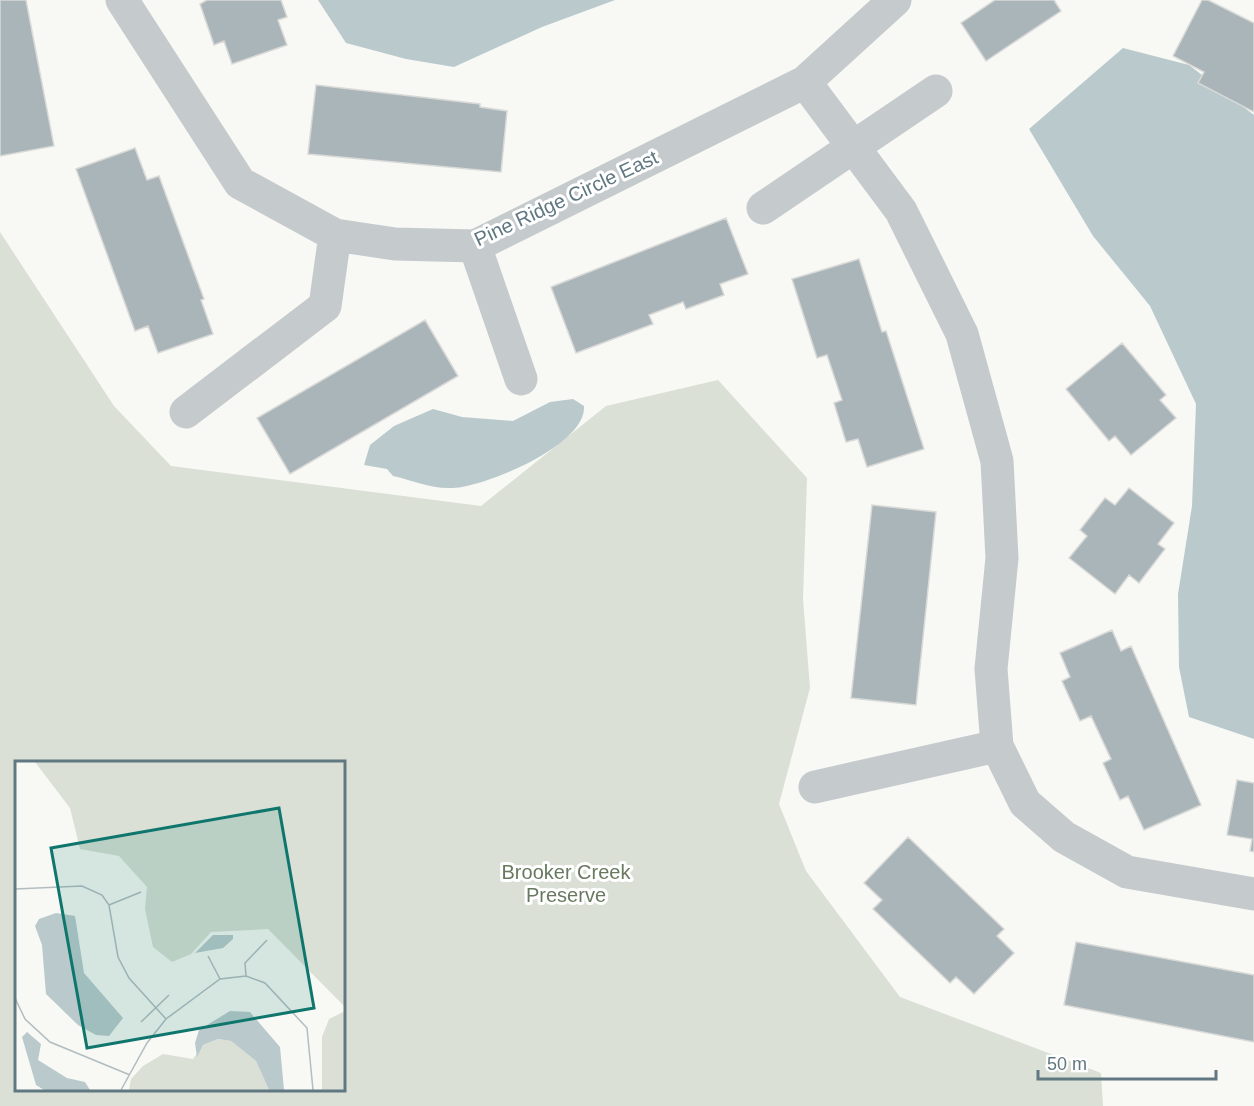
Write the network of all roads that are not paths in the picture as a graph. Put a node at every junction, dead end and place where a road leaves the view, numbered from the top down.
1 (122, 0) edge
2 (895, 0) edge
3 (805, 82) junction
4 (936, 91) dead end
5 (853, 147) junction
6 (763, 208) dead end
7 (335, 235) junction
8 (475, 246) junction
9 (521, 379) dead end
10 (186, 412) dead end
11 (997, 746) junction
12 (815, 787) dead end
13 (1254, 894) edge

1 - 7 street, Pine Ridge Circle East
2 - 3 street, Pine Ridge Circle East
3 - 5 street
3 - 8 street, Pine Ridge Circle East
4 - 5 street
5 - 6 street
5 - 11 street
7 - 8 street, Pine Ridge Circle East
7 - 10 street
8 - 9 street
11 - 12 street
11 - 13 street

